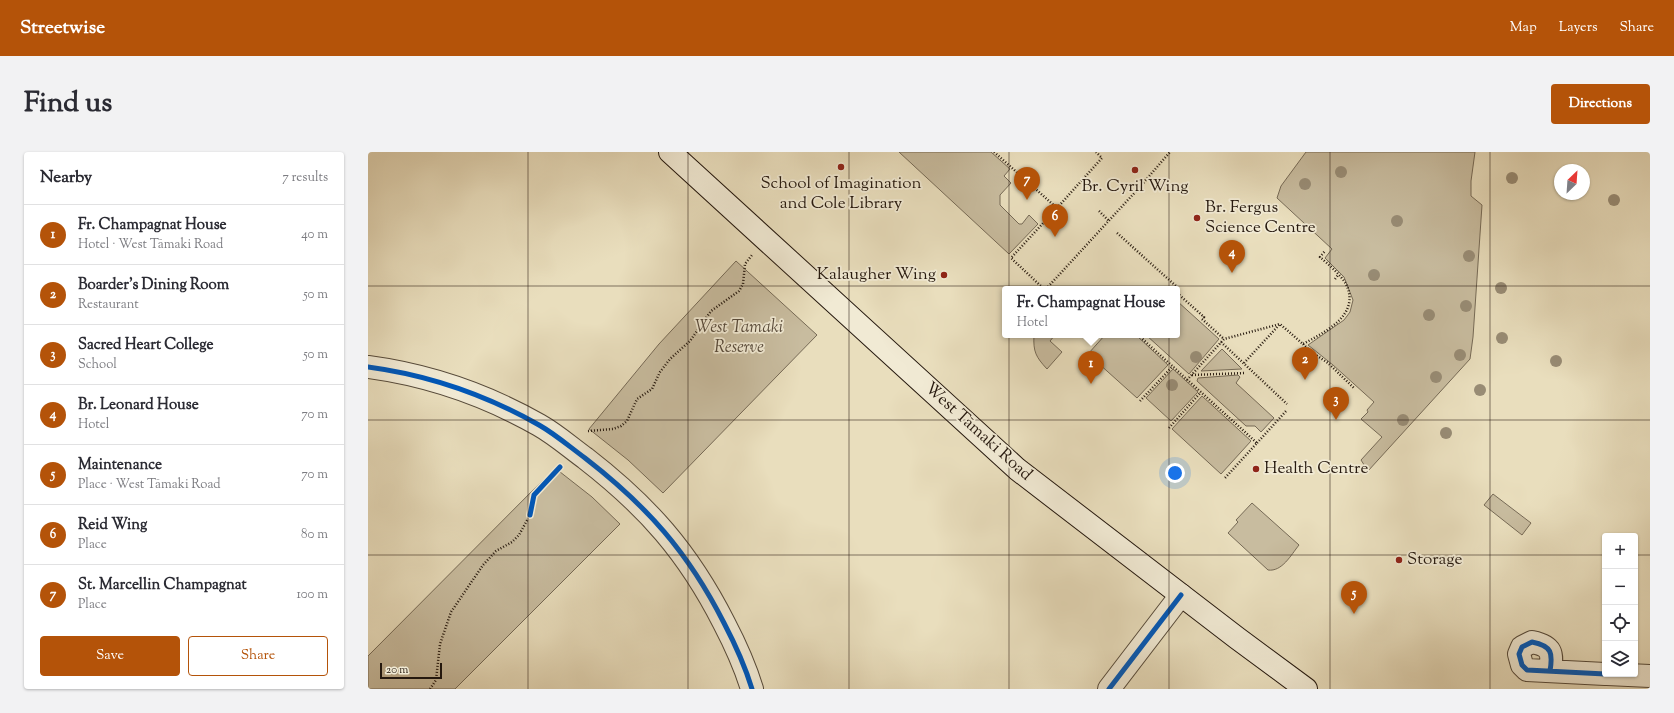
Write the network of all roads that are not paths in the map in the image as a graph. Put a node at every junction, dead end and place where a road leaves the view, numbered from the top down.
1 (670, 152) edge
2 (368, 367) edge
3 (1181, 594) junction
4 (1550, 672) dead end
5 (1602, 674) edge
6 (1638, 675) edge
7 (1650, 676) edge
8 (752, 689) edge
9 (1109, 689) edge
10 (1306, 689) edge

1 - 3 main road, West Tāmaki Road
2 - 8 main road
3 - 9 main road
3 - 10 main road, West Tāmaki Road
4 - 5 main road
6 - 7 main road

